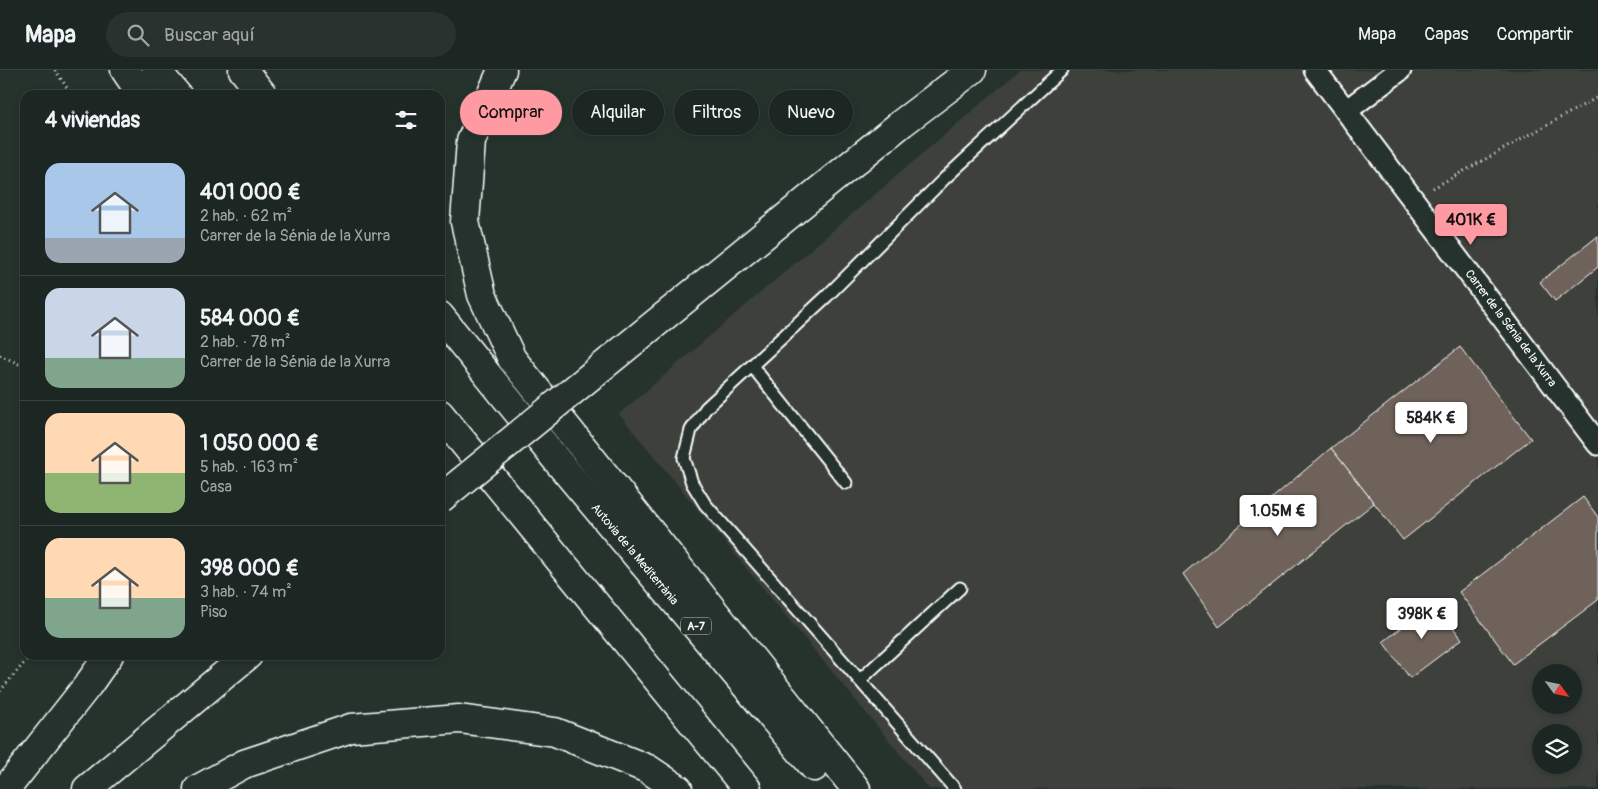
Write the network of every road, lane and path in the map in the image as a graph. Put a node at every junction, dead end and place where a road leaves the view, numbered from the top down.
1 (55, 70) edge
2 (125, 70) edge
3 (156, 70) edge
4 (243, 70) edge
5 (502, 70) edge
6 (953, 70) edge
7 (972, 70) edge
8 (1062, 70) edge
9 (1315, 70) edge
10 (1400, 70) edge
11 (69, 90) edge
12 (139, 90) edge
13 (173, 90) edge
14 (259, 90) edge
15 (1598, 97) edge
16 (1346, 111) junction
17 (902, 123) junction
18 (1413, 199) junction
19 (445, 322) edge
20 (0, 354) edge
21 (20, 364) edge
22 (752, 366) junction
23 (445, 420) edge
24 (1598, 444) edge
25 (846, 483) dead end
26 (445, 495) edge
27 (960, 588) dead end
28 (27, 660) edge
29 (106, 660) edge
30 (242, 660) edge
31 (860, 680) junction
32 (0, 691) edge
33 (6, 789) edge
34 (87, 789) edge
35 (198, 789) edge
36 (678, 789) edge
37 (748, 789) edge
38 (833, 789) edge
39 (856, 789) edge
40 (956, 789) edge

1 - 11 path
2 - 12 main road
3 - 13 main road
4 - 14 main road
5 - 39 main road
6 - 17 main road
7 - 17 main road
8 - 22 lane
9 - 16 street, Carrer de la Sénia de la Xurra
10 - 16 street
15 - 18 path
16 - 18 street, Carrer de la Sénia de la Xurra
17 - 26 main road, bridge
18 - 24 street, Carrer de la Sénia de la Xurra
19 - 38 main road, Autovia de la Mediterrània / A-7
20 - 21 path
22 - 25 lane
22 - 31 lane
23 - 37 main road
27 - 31 lane
28 - 32 path
29 - 33 main road
30 - 34 main road
31 - 40 lane
35 - 36 main road

